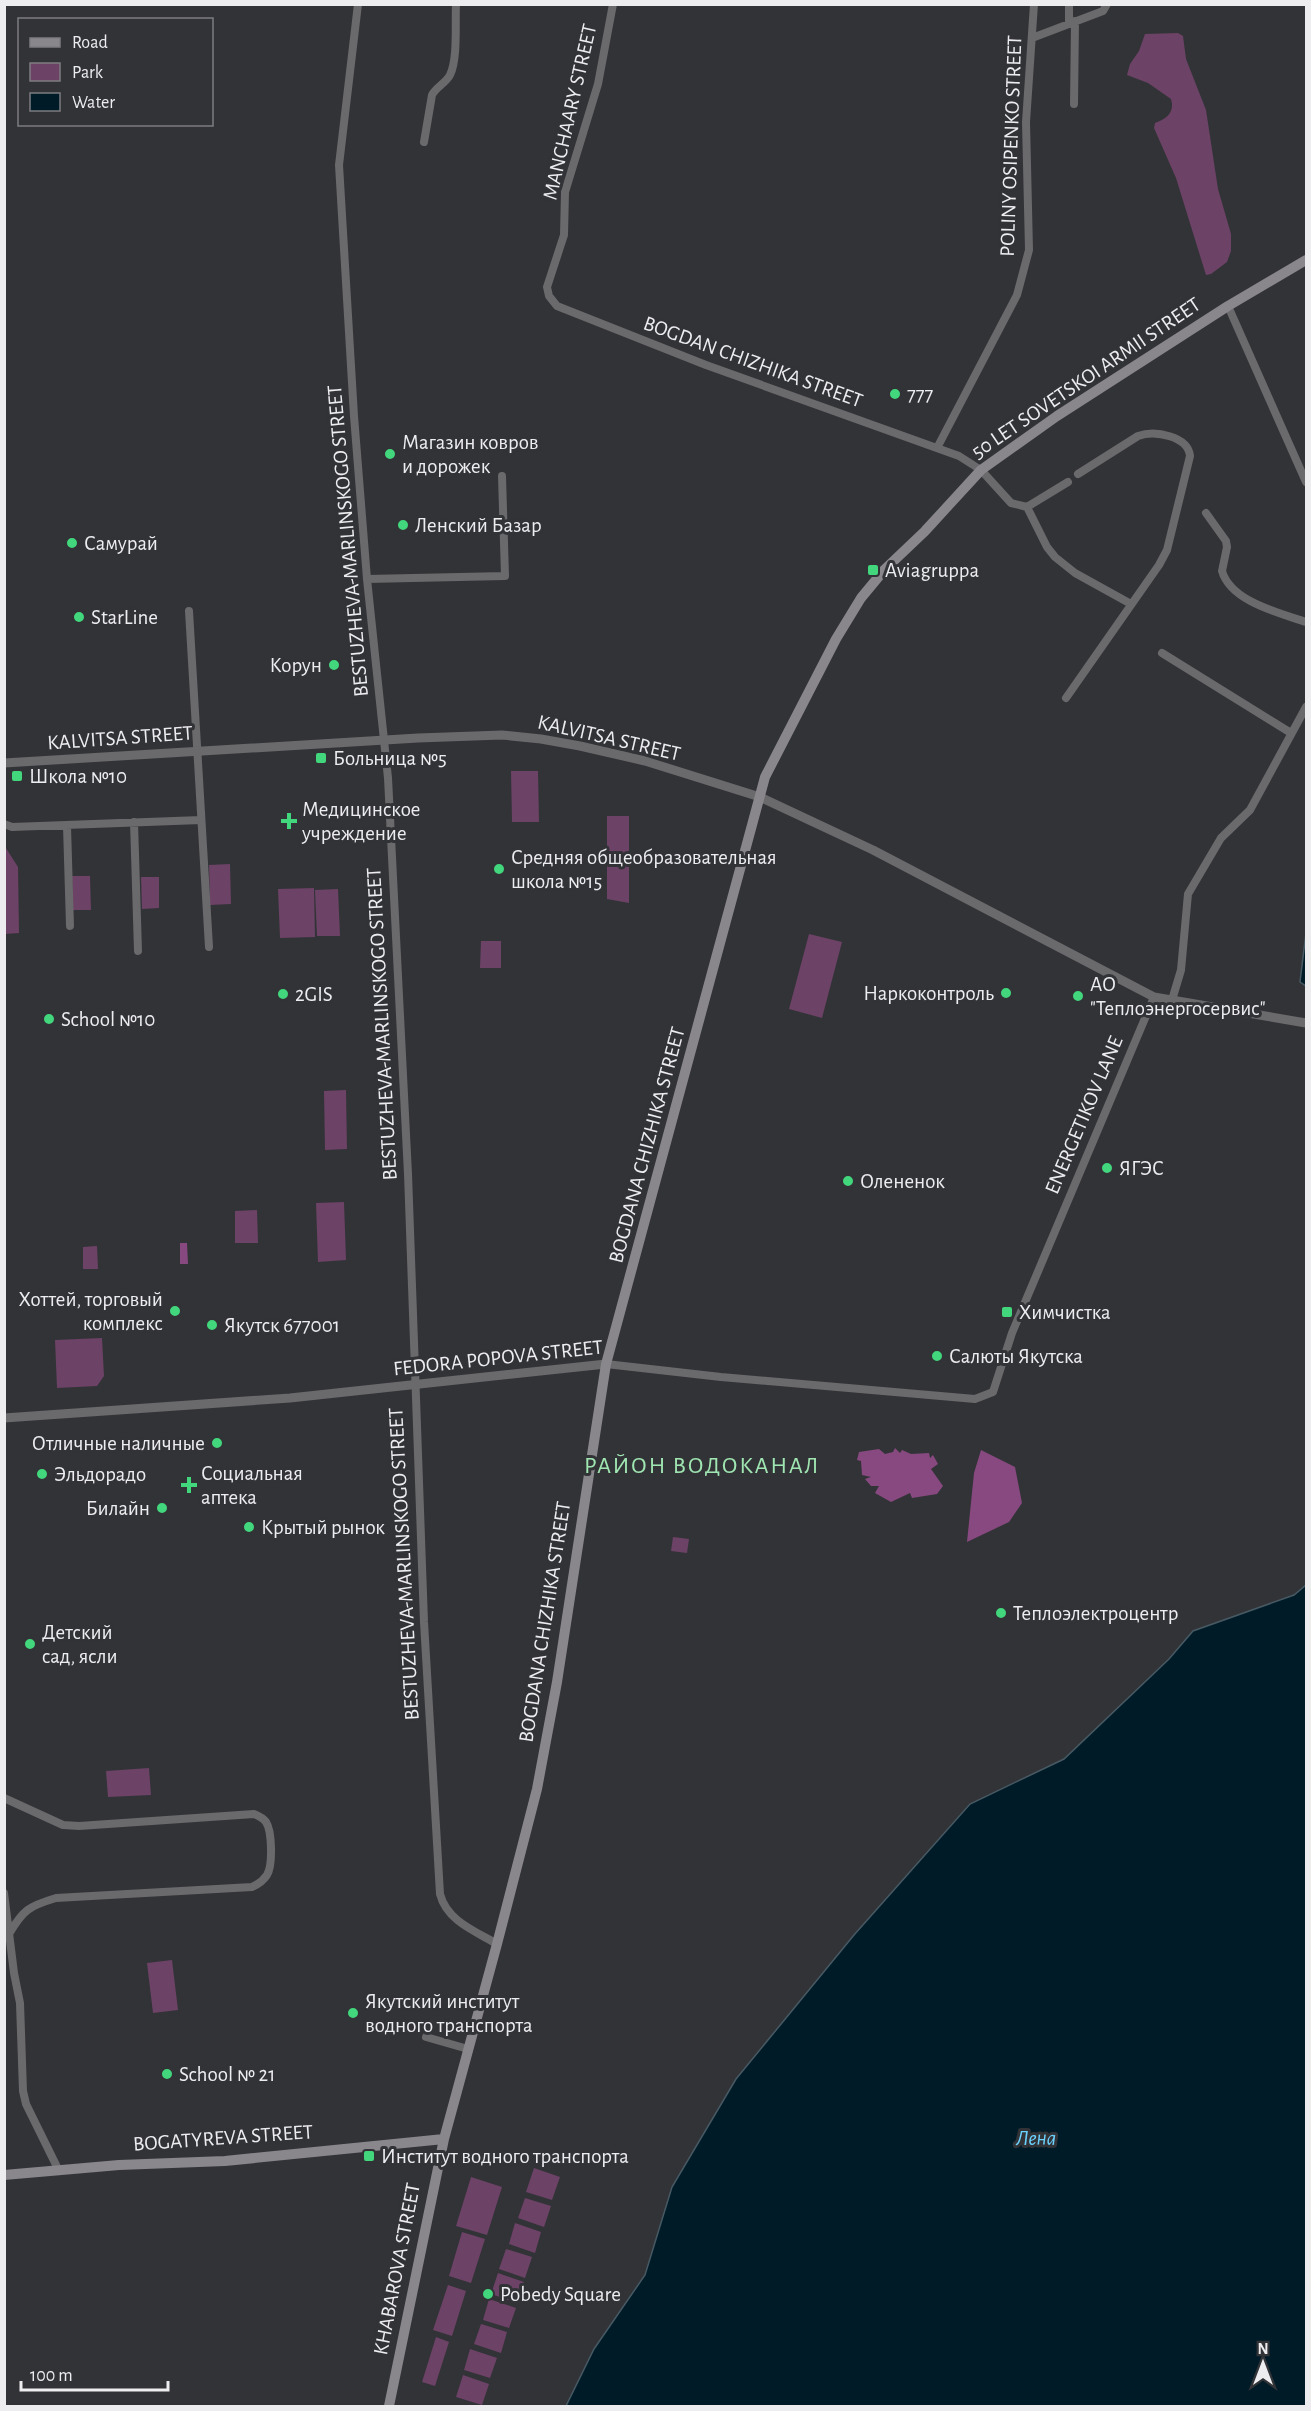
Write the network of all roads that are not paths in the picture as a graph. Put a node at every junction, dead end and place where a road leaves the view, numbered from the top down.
1 (358, 4) edge
2 (456, 4) edge
3 (613, 4) edge
4 (1034, 4) edge
5 (1069, 4) edge
6 (1107, 4) edge
7 (1072, 22) junction
8 (1032, 38) junction
9 (1074, 104) dead end
10 (424, 142) dead end
11 (1306, 260) edge
12 (549, 296) joint
13 (1228, 306) junction
14 (937, 448) junction
15 (981, 470) junction
16 (1078, 474) dead end
17 (502, 476) dead end
18 (1068, 482) dead end
19 (1306, 482) edge
20 (1028, 507) junction
21 (1206, 513) dead end
22 (367, 579) junction
23 (1131, 604) junction
24 (189, 611) dead end
25 (1306, 622) edge
26 (1162, 653) dead end
27 (1066, 698) dead end
28 (1306, 707) edge
29 (1291, 733) junction
30 (384, 740) junction
31 (197, 751) junction
32 (4, 763) edge
33 (760, 797) junction
34 (201, 820) junction
35 (134, 822) junction
36 (4, 824) edge
37 (67, 826) junction
38 (70, 926) dead end
39 (209, 948) dead end
40 (138, 951) dead end
41 (1154, 997) junction
42 (1172, 1000) junction
43 (1306, 1023) edge
44 (606, 1364) junction
45 (414, 1385) junction
46 (993, 1392) joint
47 (4, 1418) edge
48 (4, 1798) edge
49 (4, 1893) edge
50 (7, 1935) edge
51 (497, 1944) junction
52 (426, 2037) dead end
53 (468, 2049) junction
54 (444, 2139) junction
55 (58, 2171) junction
56 (4, 2175) edge
57 (389, 2406) edge

1 - 22 street, BESTUZHEVA-MARLINSKOGO STREET
2 - 10 street
3 - 12 street, MANCHAARY STREET
4 - 8 street, POLINY OSIPENKO STREET
5 - 7 street
6 - 7 street
7 - 8 street
7 - 9 street
8 - 14 street, POLINY OSIPENKO STREET
11 - 13 main road, 50 LET SOVETSKOI ARMII STREET
12 - 14 street, BOGDAN CHIZHIKA STREET
13 - 15 main road, 50 LET SOVETSKOI ARMII STREET
13 - 19 street
14 - 15 street, BOGDAN CHIZHIKA STREET
15 - 20 street, BOGDAN CHIZHIKA STREET
15 - 33 main road, 50 LET SOVETSKOI ARMII STREET
16 - 23 street
17 - 22 street
18 - 20 street
20 - 23 street
21 - 25 street
22 - 30 street, BESTUZHEVA-MARLINSKOGO STREET
23 - 27 street
24 - 31 street
26 - 29 street
28 - 29 street
29 - 42 street
30 - 31 street, KALVITSA STREET
30 - 33 street, KALVITSA STREET
30 - 45 street, BESTUZHEVA-MARLINSKOGO STREET
31 - 32 street, KALVITSA STREET
31 - 34 street
33 - 41 street, KALVITSA STREET
33 - 44 main road, BOGDANA CHIZHIKA STREET
34 - 35 street
34 - 39 street
35 - 37 street
35 - 40 street
36 - 37 street
37 - 38 street
41 - 42 street
41 - 46 street, ENERGETIKOV LANE
42 - 43 street
44 - 45 street, FEDORA POPOVA STREET
44 - 46 street, FEDORA POPOVA STREET
44 - 51 main road, BOGDANA CHIZHIKA STREET
45 - 47 street, FEDORA POPOVA STREET
45 - 51 street, BESTUZHEVA-MARLINSKOGO STREET
48 - 50 street
49 - 50 street
50 - 55 street
51 - 53 main road, BOGDANA CHIZHIKA STREET
52 - 53 street
53 - 54 main road, BOGDANA CHIZHIKA STREET
54 - 55 main road, BOGATYREVA STREET
54 - 57 main road, KHABAROVA STREET
55 - 56 main road, BOGATYREVA STREET

